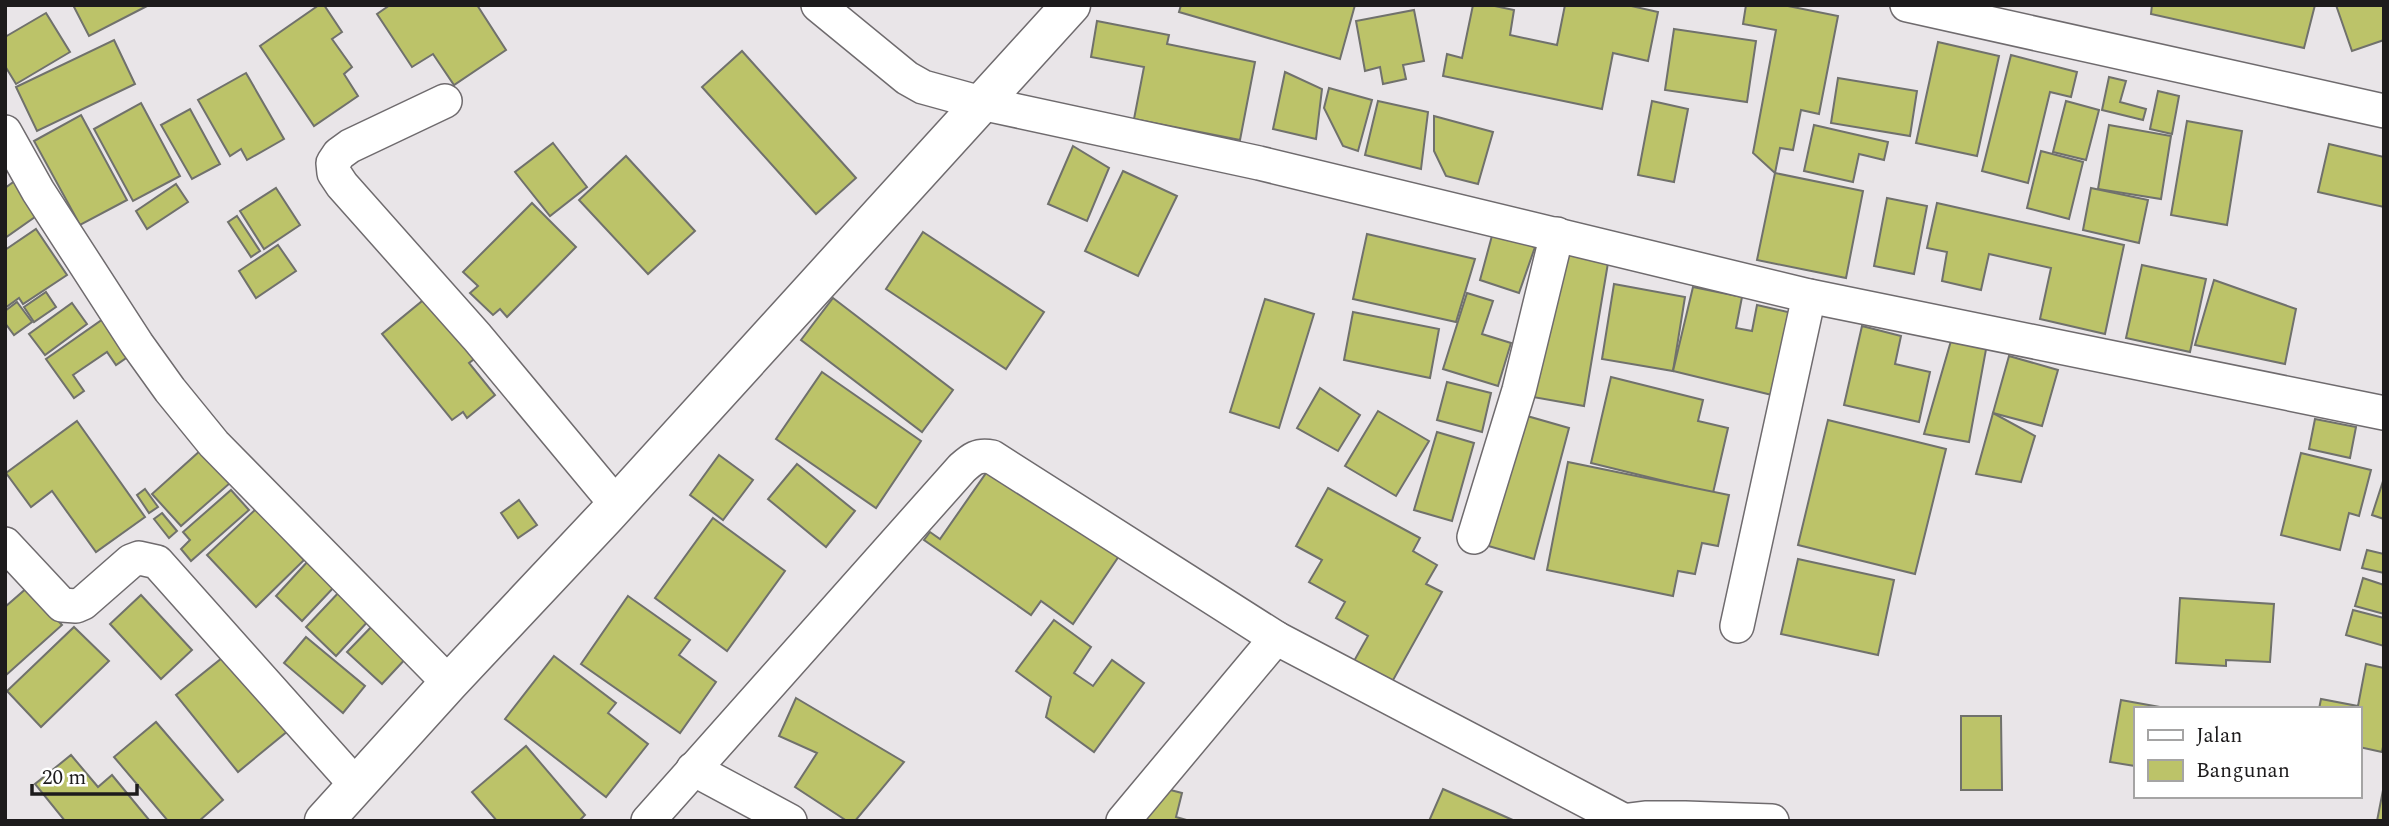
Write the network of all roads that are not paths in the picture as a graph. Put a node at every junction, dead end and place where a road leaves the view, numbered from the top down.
1 (818, 5) edge
2 (1071, 5) edge
3 (1906, 5) edge
4 (1942, 9) edge
5 (444, 101) dead end
6 (981, 103) junction
7 (2384, 111) edge
8 (5, 132) edge
9 (1557, 234) junction
10 (1810, 296) junction
11 (2384, 413) edge
12 (616, 504) junction
13 (1474, 537) dead end
14 (5, 544) edge
15 (1737, 626) dead end
16 (1276, 638) junction
17 (449, 682) junction
18 (694, 769) junction
19 (356, 785) junction
20 (1621, 820) edge
21 (324, 821) edge
22 (648, 821) edge
23 (790, 821) edge
24 (1123, 821) edge
25 (1772, 821) edge

1 - 6 street
2 - 6 main road
3 - 4 street
4 - 7 street
5 - 12 street
6 - 9 street
6 - 12 main road
8 - 17 street
9 - 10 street
9 - 13 street
10 - 11 street
10 - 15 street
12 - 17 main road
14 - 19 street
16 - 18 street
16 - 20 street
16 - 24 street
17 - 19 main road
18 - 22 street
18 - 23 street
19 - 21 main road
20 - 25 street

